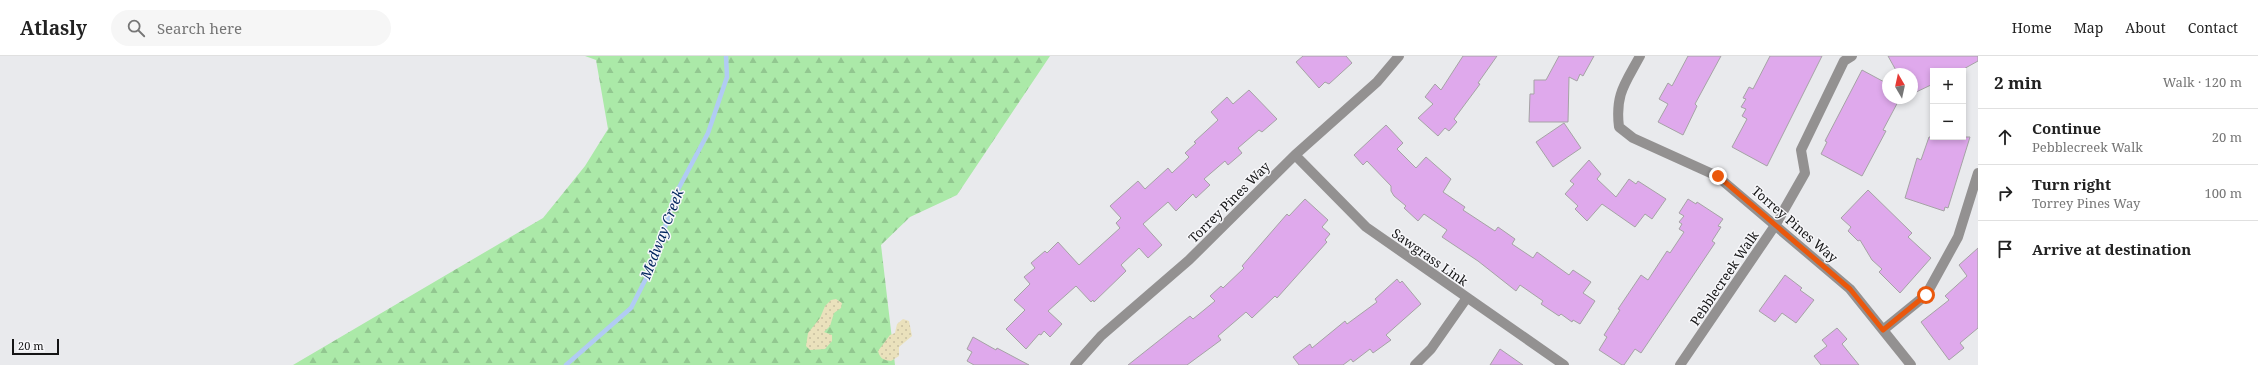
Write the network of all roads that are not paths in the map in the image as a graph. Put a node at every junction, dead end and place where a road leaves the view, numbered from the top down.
1 (1399, 56) edge
2 (1640, 56) edge
3 (1852, 56) edge
4 (1295, 155) junction
5 (1978, 174) edge
6 (1776, 224) junction
7 (1466, 299) junction
8 (1883, 330) junction
9 (1075, 365) edge
10 (1415, 365) edge
11 (1564, 365) edge
12 (1680, 365) edge
13 (1911, 365) edge

1 - 4 street, Torrey Pines Way
2 - 6 street, Torrey Pines Way
3 - 6 street, Pebblecreek Walk
4 - 7 street, Sawgrass Link
4 - 9 street, Torrey Pines Way
5 - 8 street
6 - 8 street, Torrey Pines Way
6 - 12 street, Pebblecreek Walk
7 - 10 street
7 - 11 street, Sawgrass Link
8 - 13 street, Torrey Pines Way

